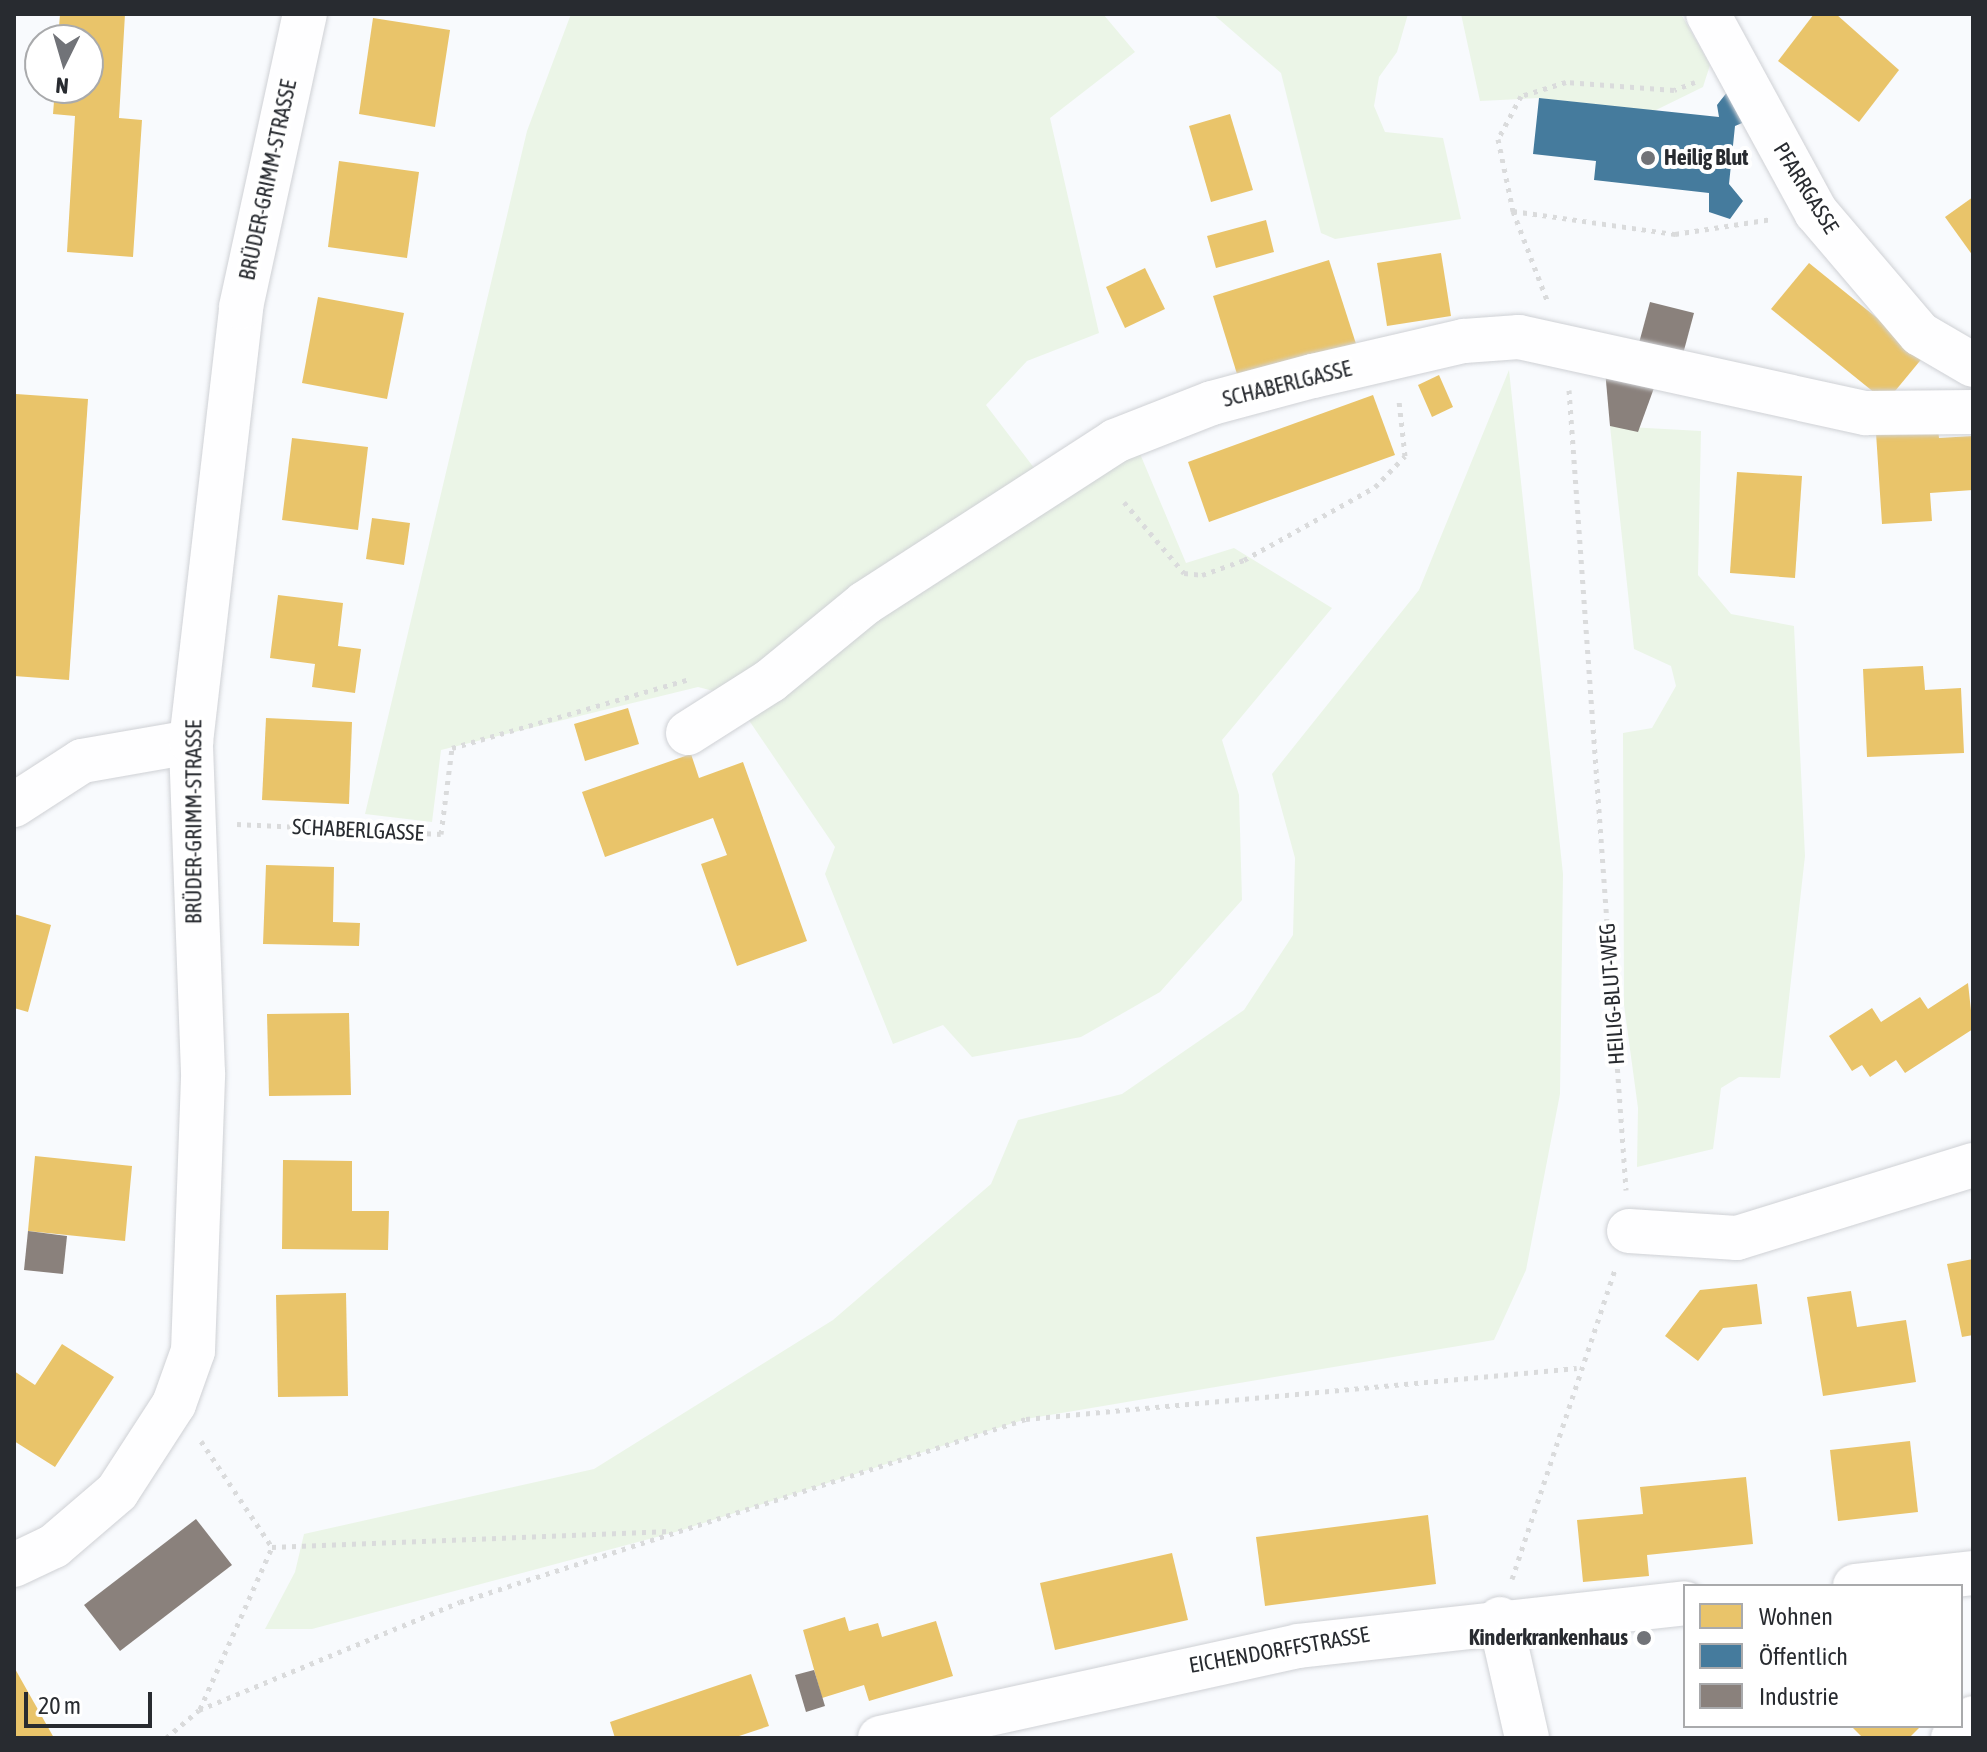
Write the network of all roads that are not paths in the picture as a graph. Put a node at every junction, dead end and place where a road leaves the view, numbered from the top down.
1 (305, 14) edge
2 (1712, 22) edge
3 (1973, 365) edge
4 (1973, 412) edge
5 (688, 733) dead end
6 (191, 742) junction
7 (14, 805) edge
8 (1973, 1165) edge
9 (1629, 1231) road end
10 (14, 1565) edge
11 (1973, 1573) edge
12 (1873, 1584) edge
13 (1683, 1603) edge
14 (1500, 1619) junction
15 (1973, 1718) edge
16 (880, 1738) edge
17 (1527, 1738) edge
18 (1953, 1738) edge

1 - 6 street, BRÜDER-GRIMM-STRASSE
2 - 3 street, PFARRGASSE
4 - 5 street, SCHABERLGASSE
6 - 7 street
6 - 10 street, BRÜDER-GRIMM-STRASSE
8 - 9 street
11 - 12 street
13 - 14 street, EICHENDORFFSTRASSE
14 - 16 street, EICHENDORFFSTRASSE
14 - 17 street
15 - 18 street

